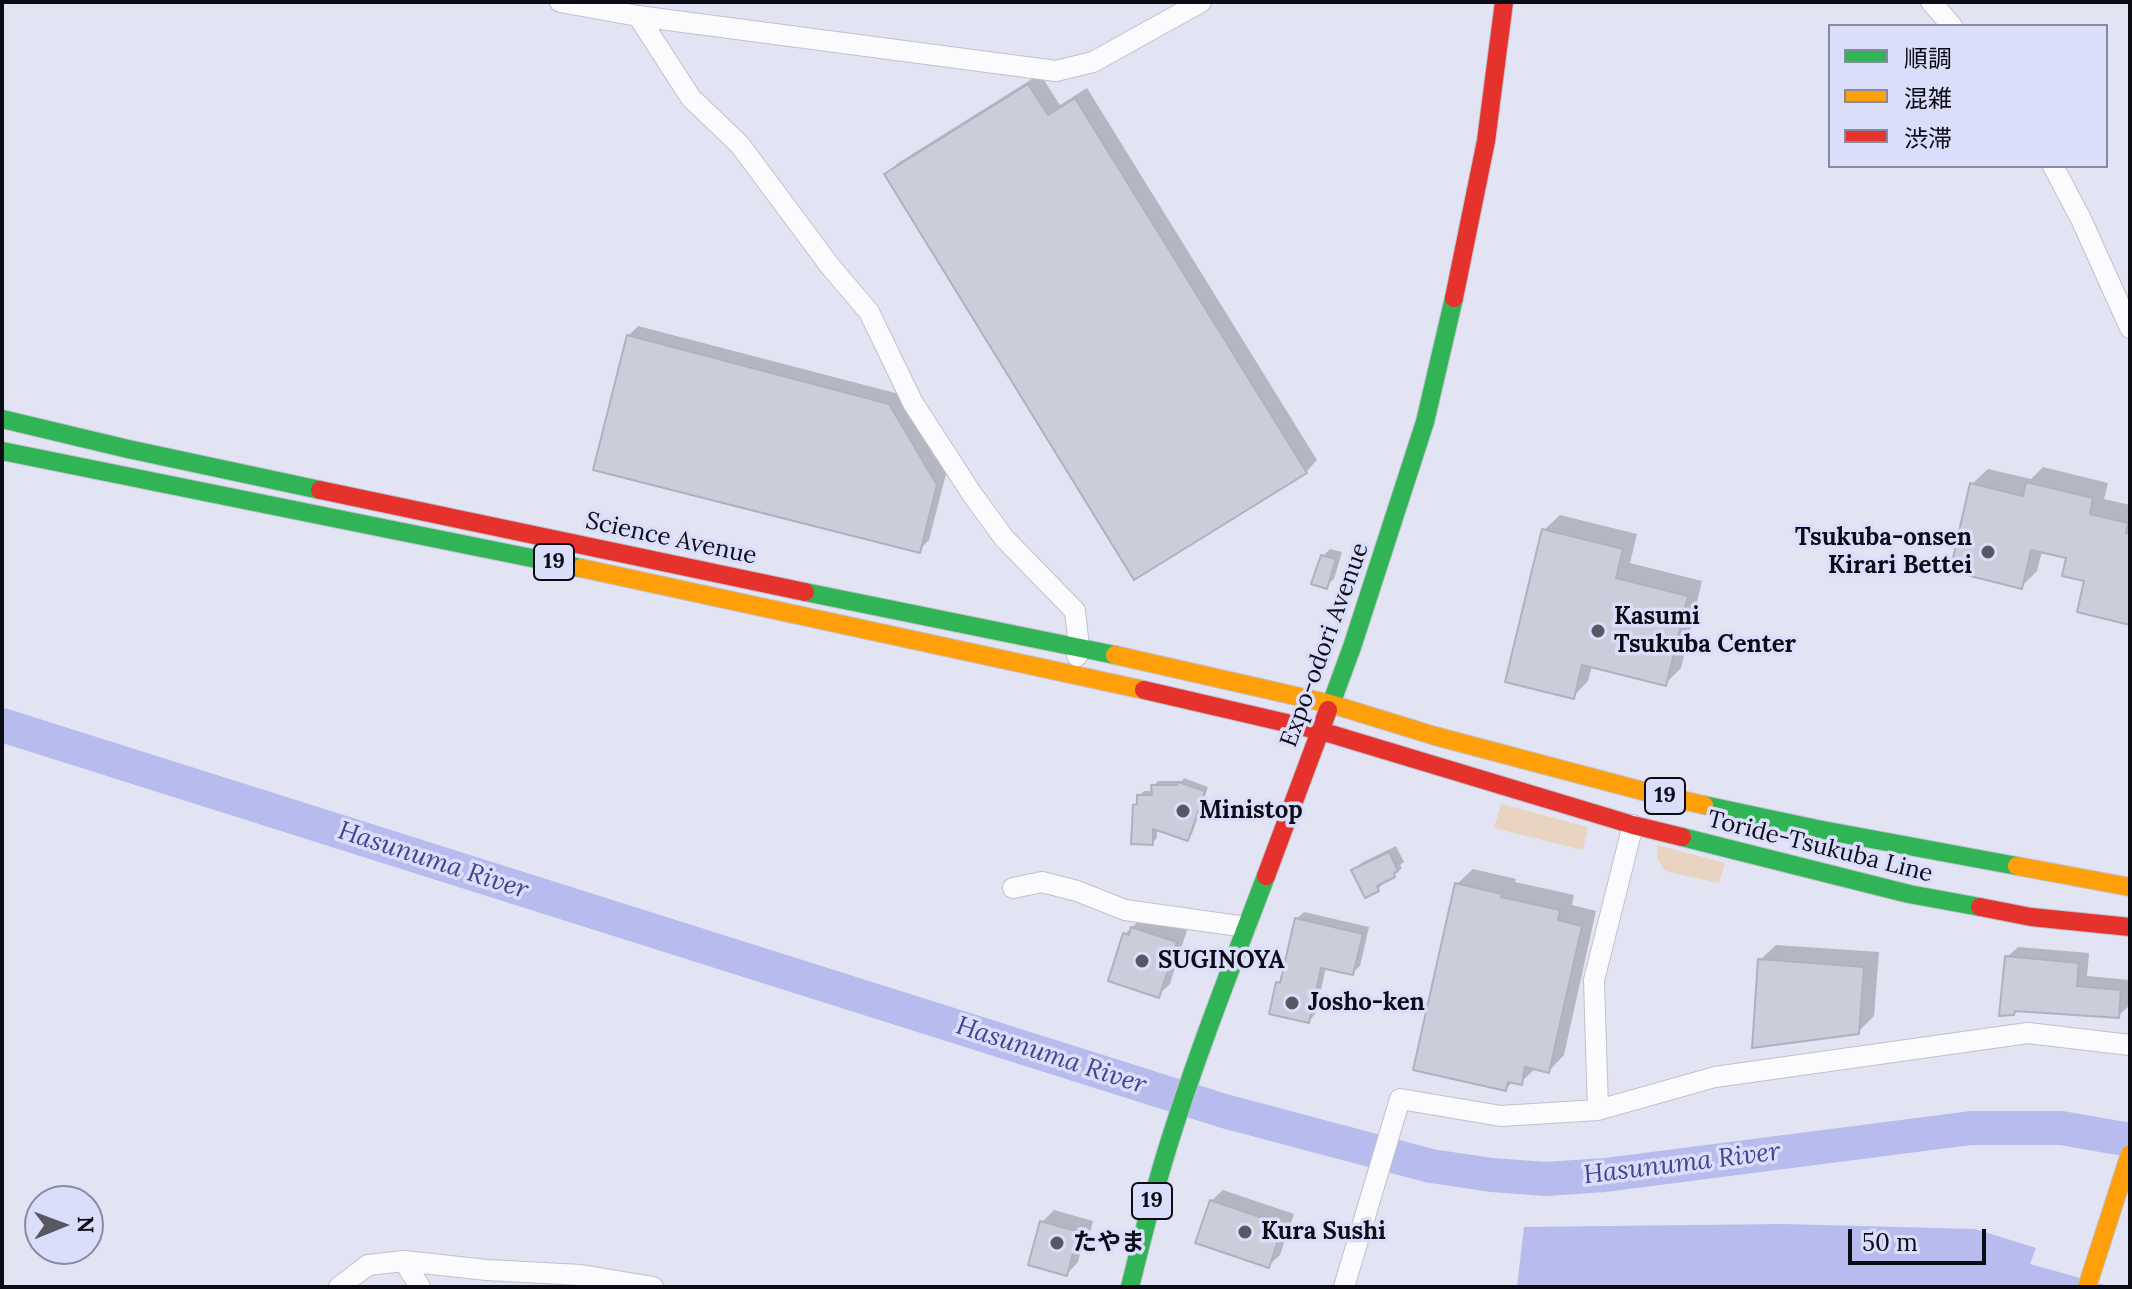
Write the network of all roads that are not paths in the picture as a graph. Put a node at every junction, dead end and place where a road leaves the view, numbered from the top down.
1 (560, 2) edge
2 (1201, 2) edge
3 (1504, 2) edge
4 (1931, 2) edge
5 (638, 16) junction
6 (1950, 24) edge
7 (2054, 168) edge
8 (2130, 328) edge
9 (2, 419) edge
10 (2, 451) edge
11 (1079, 647) junction
12 (1072, 675) junction
13 (1331, 704) junction
14 (1321, 731) junction
15 (1633, 825) junction
16 (2130, 887) edge
17 (1013, 888) dead end
18 (1246, 927) junction
19 (2130, 927) edge
20 (2130, 1045) edge
21 (1598, 1110) junction
22 (2130, 1154) edge
23 (404, 1261) junction
24 (339, 1287) edge
25 (420, 1287) edge
26 (653, 1287) edge
27 (1130, 1287) edge
28 (1344, 1287) edge
29 (2087, 1287) edge

1 - 5 street
2 - 5 street
3 - 13 main road, Expo-odori Avenue
4 - 6 street
5 - 11 street
7 - 8 street
9 - 11 main road, Science Avenue / 19
10 - 12 main road, Science Avenue / 19
11 - 12 street
11 - 13 main road, Science Avenue / 19
12 - 14 main road, Science Avenue / 19
13 - 14 main road, Expo-odori Avenue / 19
13 - 16 main road, Toride-Tsukuba Line / 19
14 - 15 main road, Toride-Tsukuba Line / 19
14 - 18 main road, Expo-odori Avenue / 19
15 - 19 main road, Toride-Tsukuba Line / 19
15 - 21 street
17 - 18 street
18 - 27 main road, Expo-odori Avenue / 19
20 - 21 street
21 - 28 street
22 - 29 main road
23 - 24 street
23 - 25 street
23 - 26 street

